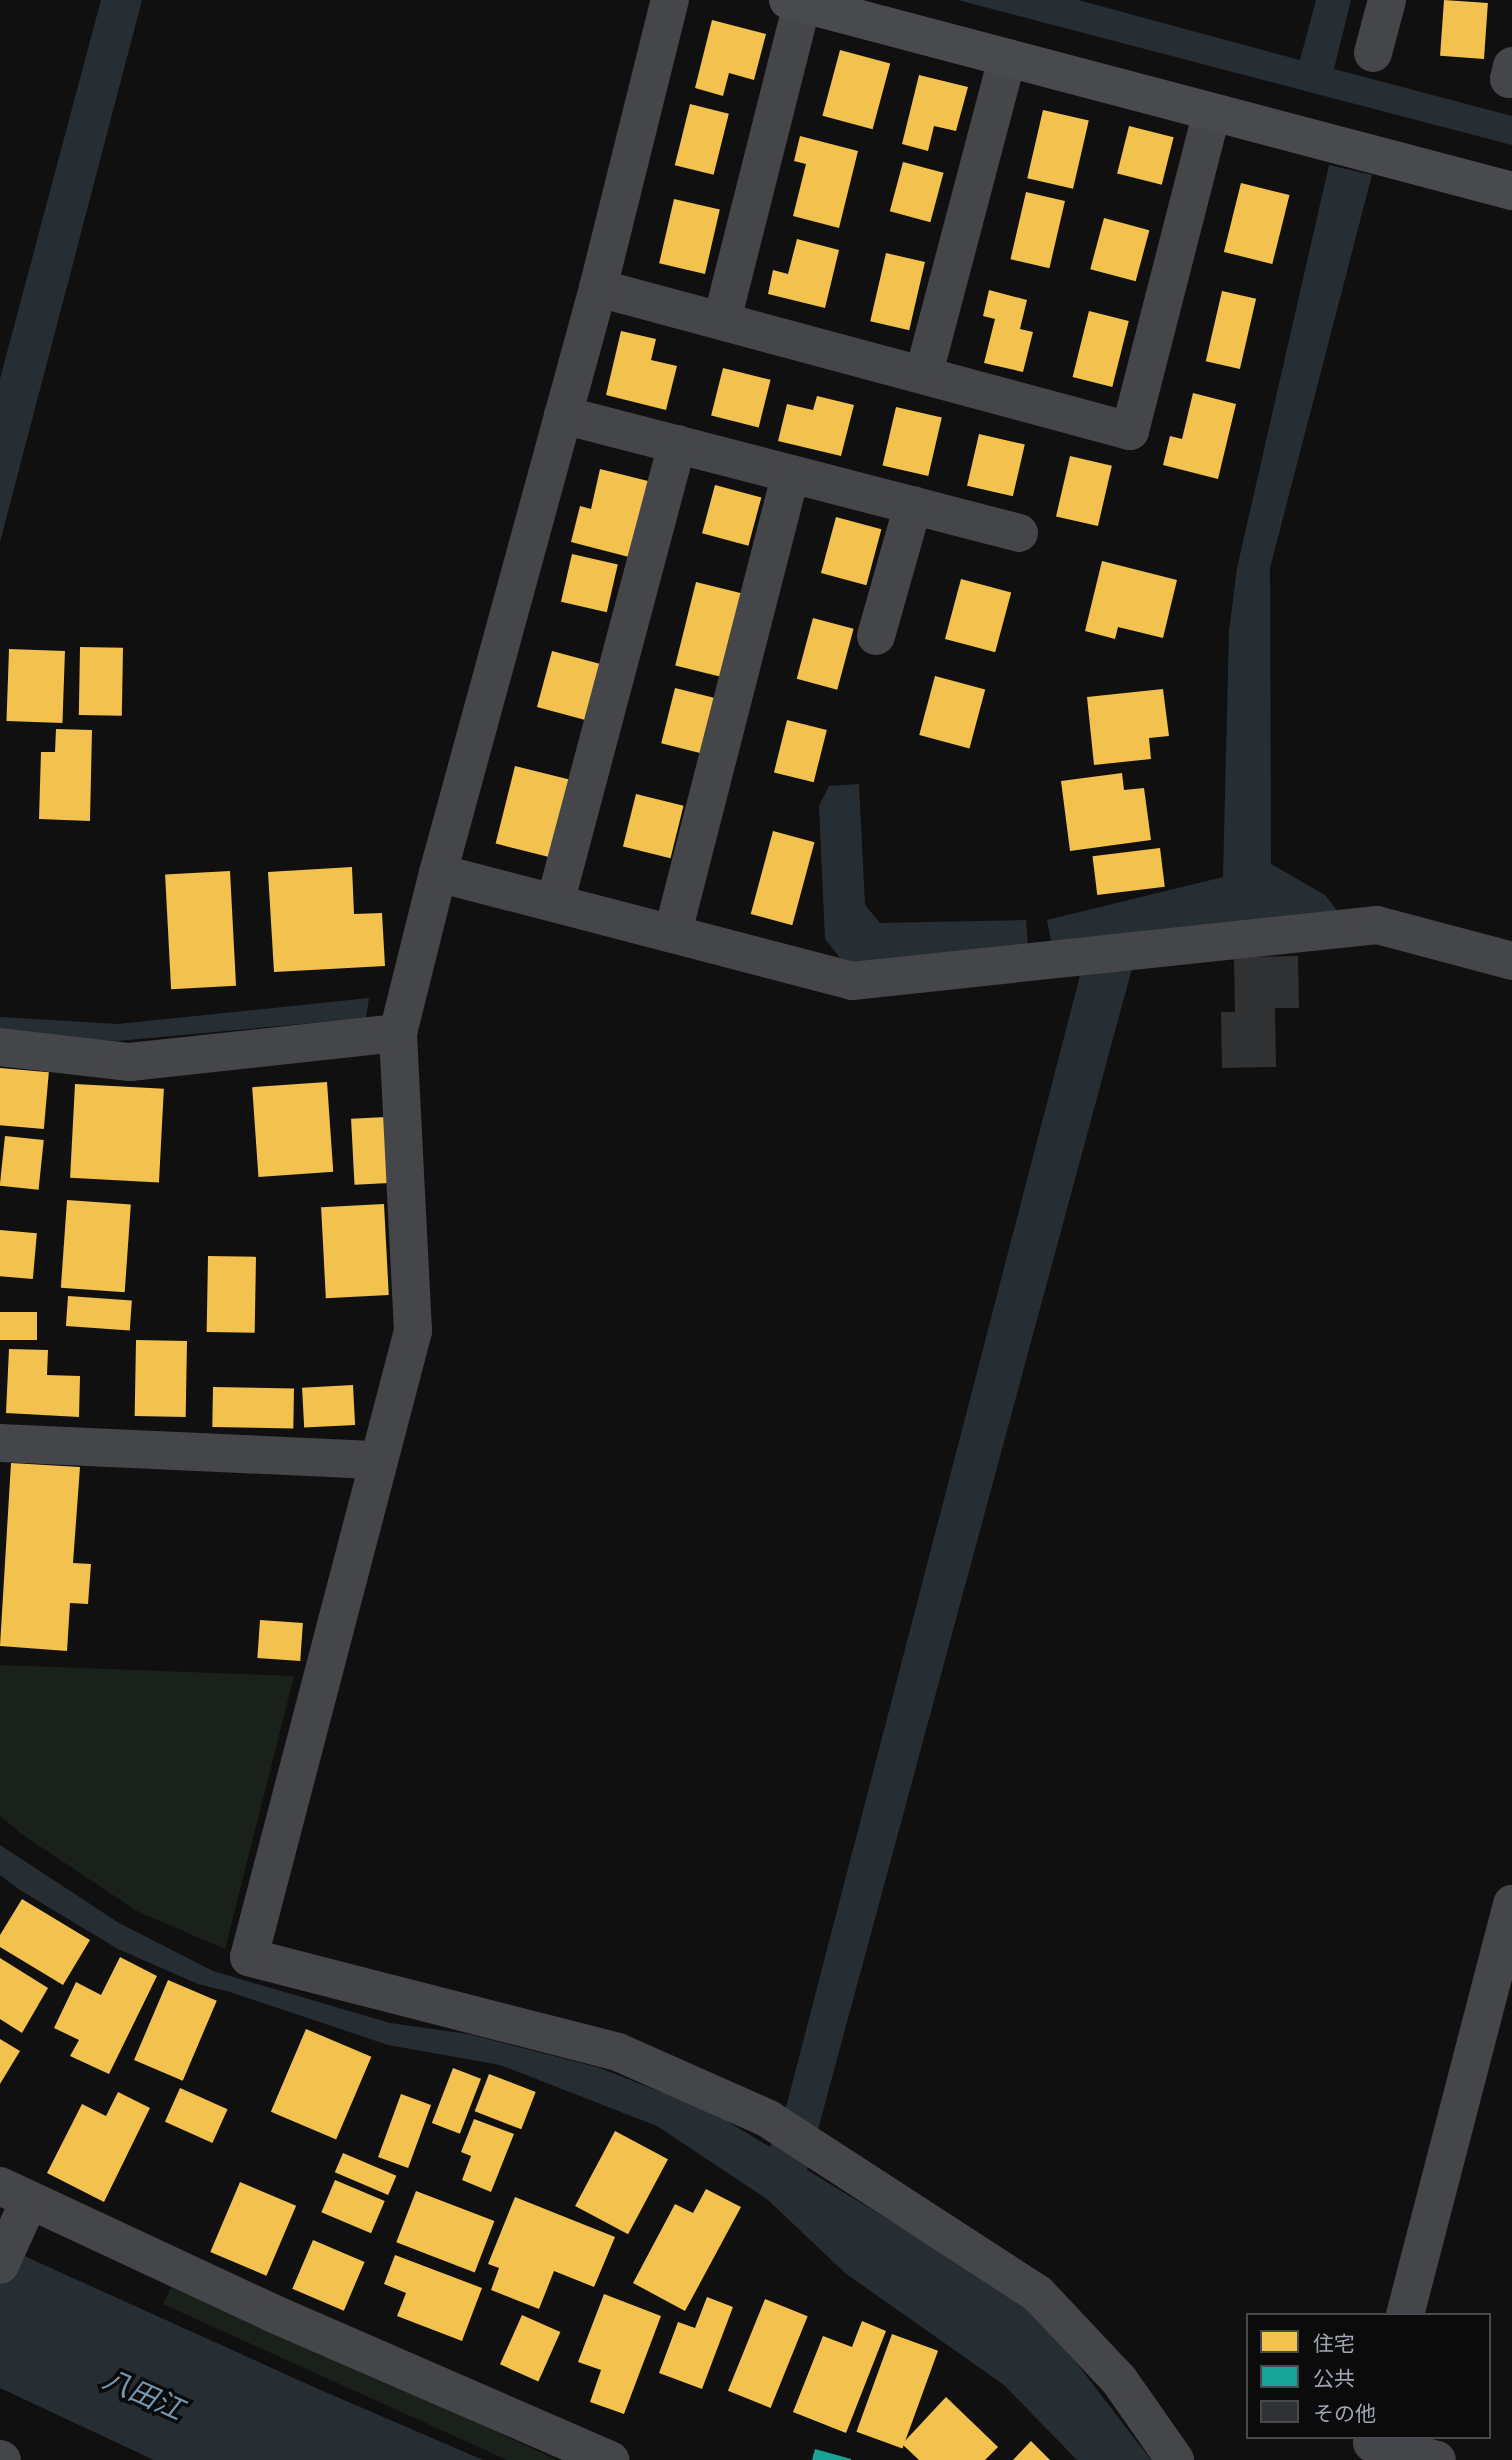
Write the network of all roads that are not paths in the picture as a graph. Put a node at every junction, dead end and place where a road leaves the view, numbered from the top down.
1 (670, 0) edge
2 (1387, 0) edge
3 (795, 2) edge
4 (1373, 53) dead end
5 (1007, 58) junction
6 (1512, 66) edge
7 (1512, 79) edge
8 (1212, 112) junction
9 (1512, 191) edge
10 (598, 288) junction
11 (722, 320) junction
12 (924, 373) junction
13 (563, 415) junction
14 (677, 444) junction
15 (791, 474) junction
16 (912, 505) junction
17 (1019, 533) dead end
18 (876, 636) dead end
19 (438, 873) junction
20 (555, 903) junction
21 (673, 932) junction
22 (1512, 961) edge
23 (398, 1033) junction
24 (0, 1047) edge
25 (0, 1443) edge
26 (379, 1460) junction
27 (1512, 1904) edge
28 (15, 2193) edge
29 (0, 2264) edge
30 (1406, 2313) edge
31 (1371, 2447) edge
32 (610, 2460) edge
33 (1175, 2460) edge
34 (1437, 2460) edge

1 - 10 street
2 - 4 street
3 - 5 street
3 - 11 street
5 - 8 street
5 - 12 street
6 - 7 street
8 - 9 street
8 - 12 street
10 - 11 street
10 - 13 street
11 - 12 street
13 - 14 street
13 - 19 street
14 - 15 street
14 - 20 street
15 - 16 street
15 - 21 street
16 - 17 street
16 - 18 street
19 - 20 street
19 - 23 street
20 - 21 street
21 - 22 street
23 - 24 street
23 - 26 street
25 - 26 street
26 - 33 street
27 - 30 street
28 - 29 street
28 - 32 street
31 - 34 street

